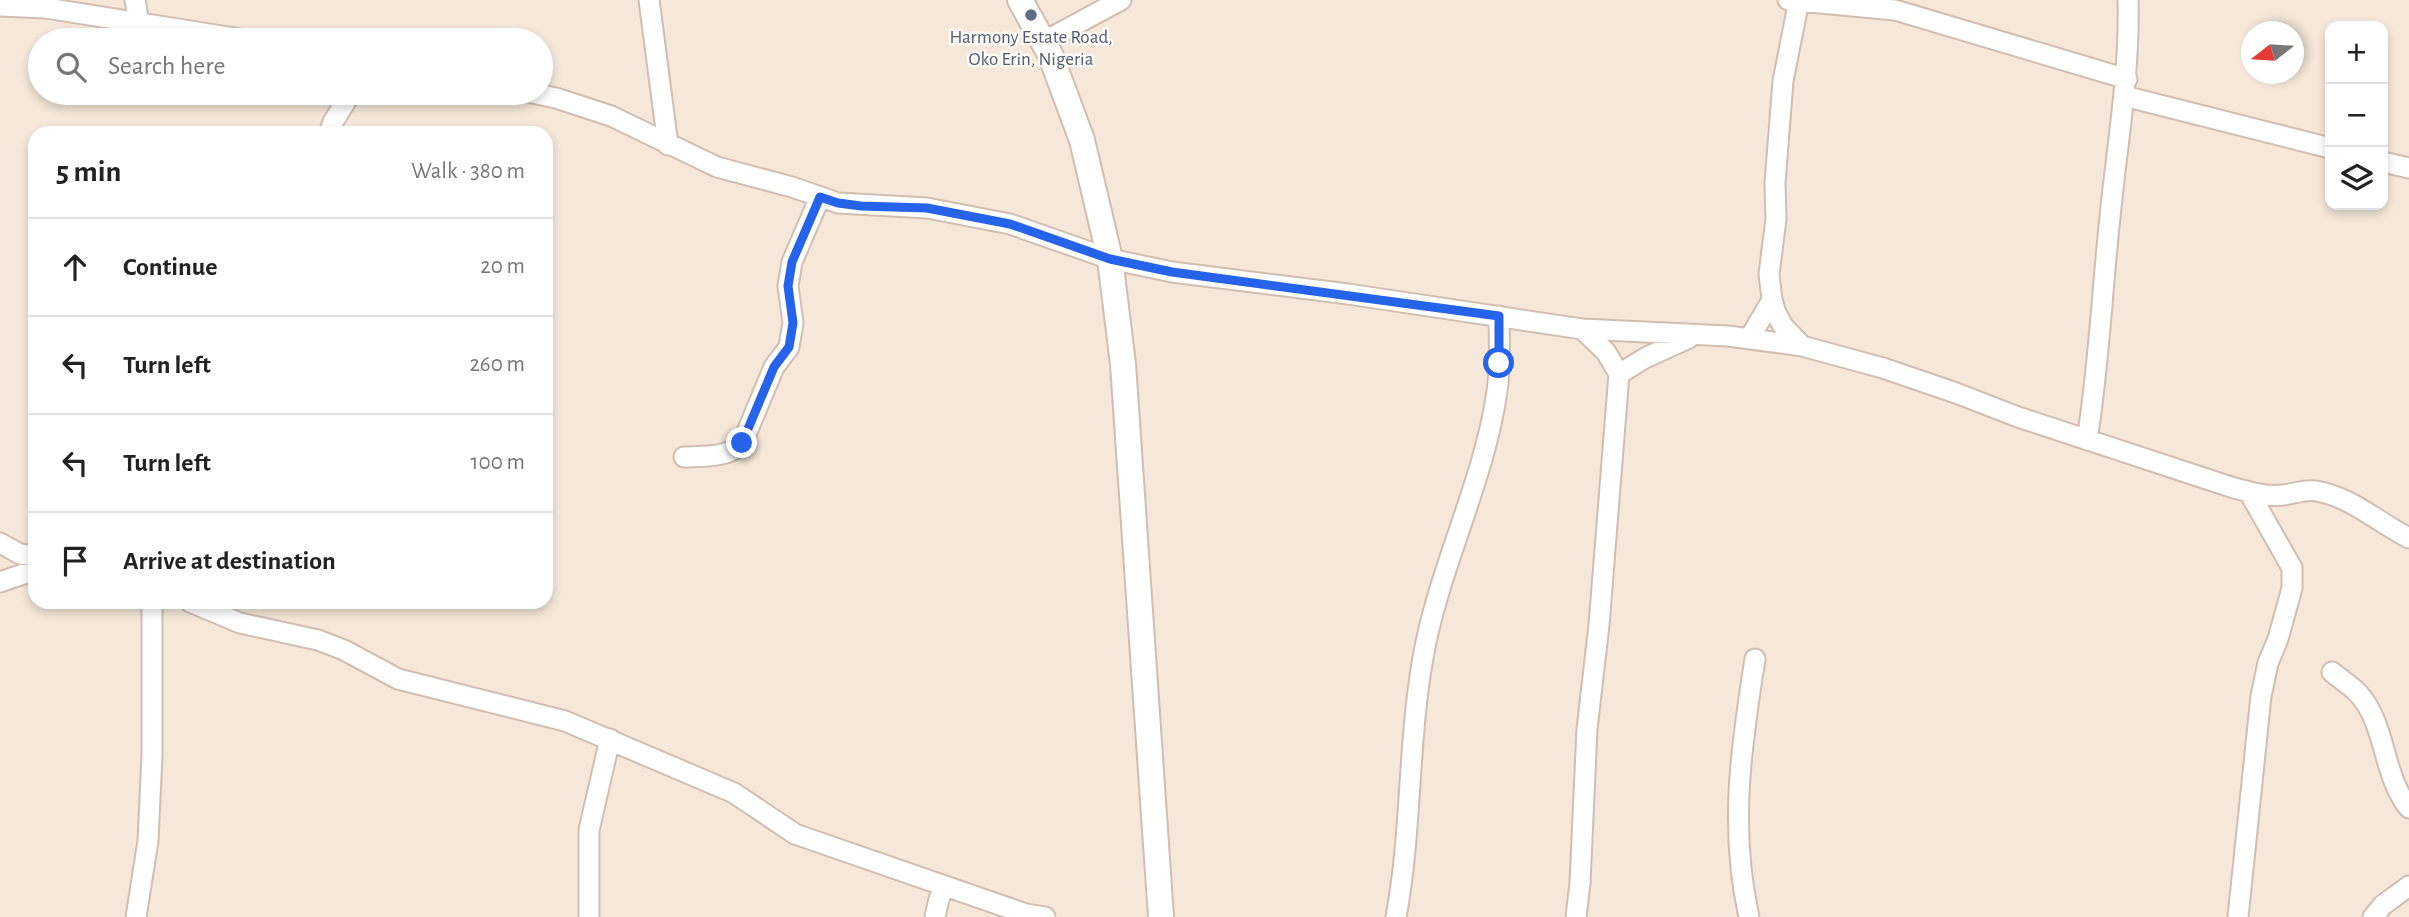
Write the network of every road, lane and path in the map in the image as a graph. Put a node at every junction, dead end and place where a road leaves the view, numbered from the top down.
1 (135, 0) edge
2 (649, 0) edge
3 (1020, 0) edge
4 (1121, 0) edge
5 (2127, 0) edge
6 (1795, 1) edge
7 (0, 6) edge
8 (139, 23) junction
9 (171, 28) edge
10 (1043, 42) junction
11 (2126, 88) junction
12 (553, 97) edge
13 (343, 105) edge
14 (331, 126) edge
15 (668, 145) junction
16 (2327, 147) edge
17 (2388, 163) edge
18 (2409, 168) edge
19 (820, 197) junction
20 (1110, 259) junction
21 (1772, 300) junction
22 (1499, 316) junction
23 (1582, 329) junction
24 (1693, 336) junction
25 (1749, 339) junction
26 (1802, 346) junction
27 (1619, 374) junction
28 (2087, 440) junction
29 (684, 457) dead end
30 (2249, 492) junction
31 (2409, 538) edge
32 (0, 543) edge
33 (28, 555) edge
34 (28, 572) edge
35 (0, 582) edge
36 (152, 609) edge
37 (207, 609) edge
38 (1755, 659) dead end
39 (2332, 672) dead end
40 (610, 739) junction
41 (2409, 808) edge
42 (945, 886) junction
43 (2409, 886) edge
44 (136, 917) edge
45 (589, 917) edge
46 (935, 917) edge
47 (1045, 917) edge
48 (1161, 917) edge
49 (1396, 917) edge
50 (1576, 917) edge
51 (1749, 917) edge
52 (2238, 917) edge
53 (2373, 917) edge

1 - 8 street
2 - 15 street
3 - 10 street
4 - 10 street
5 - 11 street
6 - 11 street
6 - 21 street
7 - 8 street
8 - 9 street
10 - 20 street
11 - 16 street
11 - 28 street
12 - 15 street
13 - 14 street
15 - 19 street
17 - 18 street
19 - 20 street
19 - 29 street
20 - 22 street
20 - 48 street
21 - 25 street
21 - 26 street
22 - 23 street
22 - 49 street
23 - 24 street
23 - 27 street
24 - 25 street
24 - 27 street
25 - 26 street
26 - 28 street
27 - 50 street
28 - 30 street
30 - 31 street
30 - 52 street
32 - 33 street
34 - 35 street
36 - 44 street
37 - 40 street
38 - 51 street
39 - 41 street
40 - 42 street
40 - 45 street
42 - 46 street
42 - 47 street
43 - 53 street

